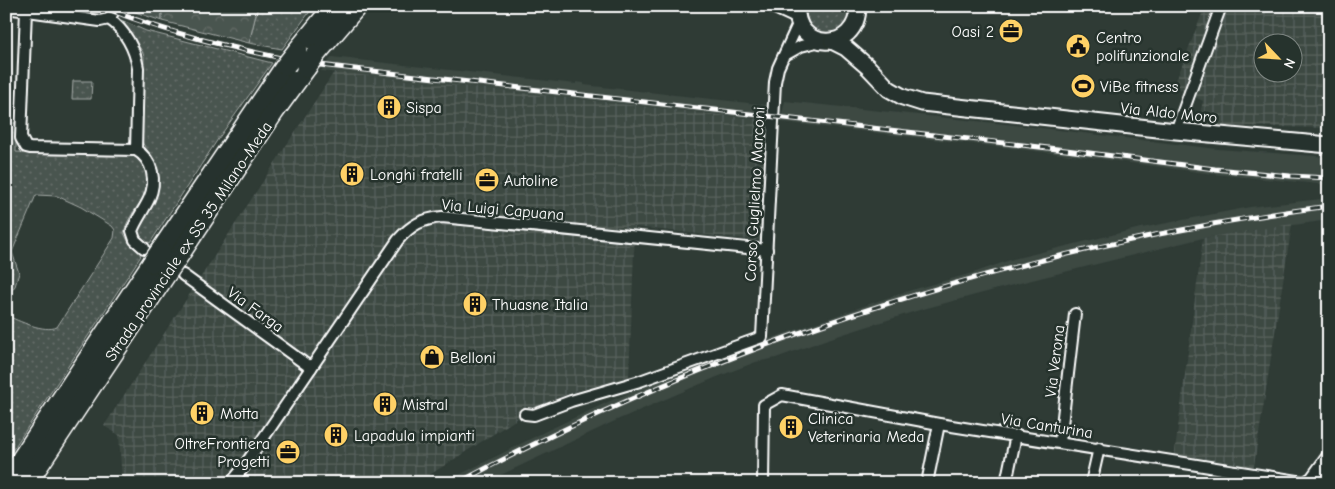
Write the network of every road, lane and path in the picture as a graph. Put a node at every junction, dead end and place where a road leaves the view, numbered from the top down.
1 (117, 6) edge
2 (334, 6) edge
3 (357, 6) edge
4 (770, 6) edge
5 (858, 6) edge
6 (1221, 6) edge
7 (6, 8) edge
8 (26, 10) junction
9 (798, 16) edge
10 (109, 19) junction
11 (855, 24) junction
12 (826, 41) junction
13 (785, 55) junction
14 (868, 67) junction
15 (1176, 131) junction
16 (1329, 145) edge
17 (136, 150) junction
18 (767, 250) junction
19 (164, 262) junction
20 (1075, 314) dead end
21 (311, 368) junction
22 (525, 414) dead end
23 (939, 424) junction
24 (1016, 435) junction
25 (1060, 442) junction
26 (1099, 448) junction
27 (1329, 458) edge
28 (6, 482) edge
29 (27, 483) edge
30 (231, 483) edge
31 (763, 483) edge
32 (927, 483) edge
33 (1006, 483) edge
34 (1091, 483) edge
35 (1308, 483) edge

1 - 10 street
2 - 19 highway, Strada provinciale ex SS 35 Milano-Meda
3 - 19 highway, Strada provinciale ex SS 35 Milano-Meda
4 - 9 street
5 - 11 street
6 - 15 street
7 - 8 street
8 - 10 street
8 - 17 street
9 - 12 street, Via Aldo Moro
9 - 13 street, Corso Guglielmo Marconi
10 - 17 street
11 - 12 street
11 - 14 street, Via Aldo Moro
12 - 13 street
12 - 14 street, Via Aldo Moro
13 - 18 street, Corso Guglielmo Marconi
14 - 15 street, Via Aldo Moro
15 - 16 street, Via Aldo Moro
17 - 19 street, Via Farga
18 - 21 street, Via Luigi Capuana
18 - 22 street, Corso Guglielmo Marconi
19 - 21 street, Via Farga
19 - 28 highway, Strada provinciale ex SS 35 Milano-Meda
19 - 29 highway, Strada provinciale ex SS 35 Milano-Meda
20 - 25 street, Via Verona
21 - 30 street, Via Luigi Capuana
23 - 24 street, Via Canturina
23 - 31 street, Via Canturina
23 - 32 street
24 - 25 street, Via Canturina
24 - 33 street
25 - 26 street, Via Canturina
26 - 34 street
26 - 35 street, Via Canturina
27 - 35 street

